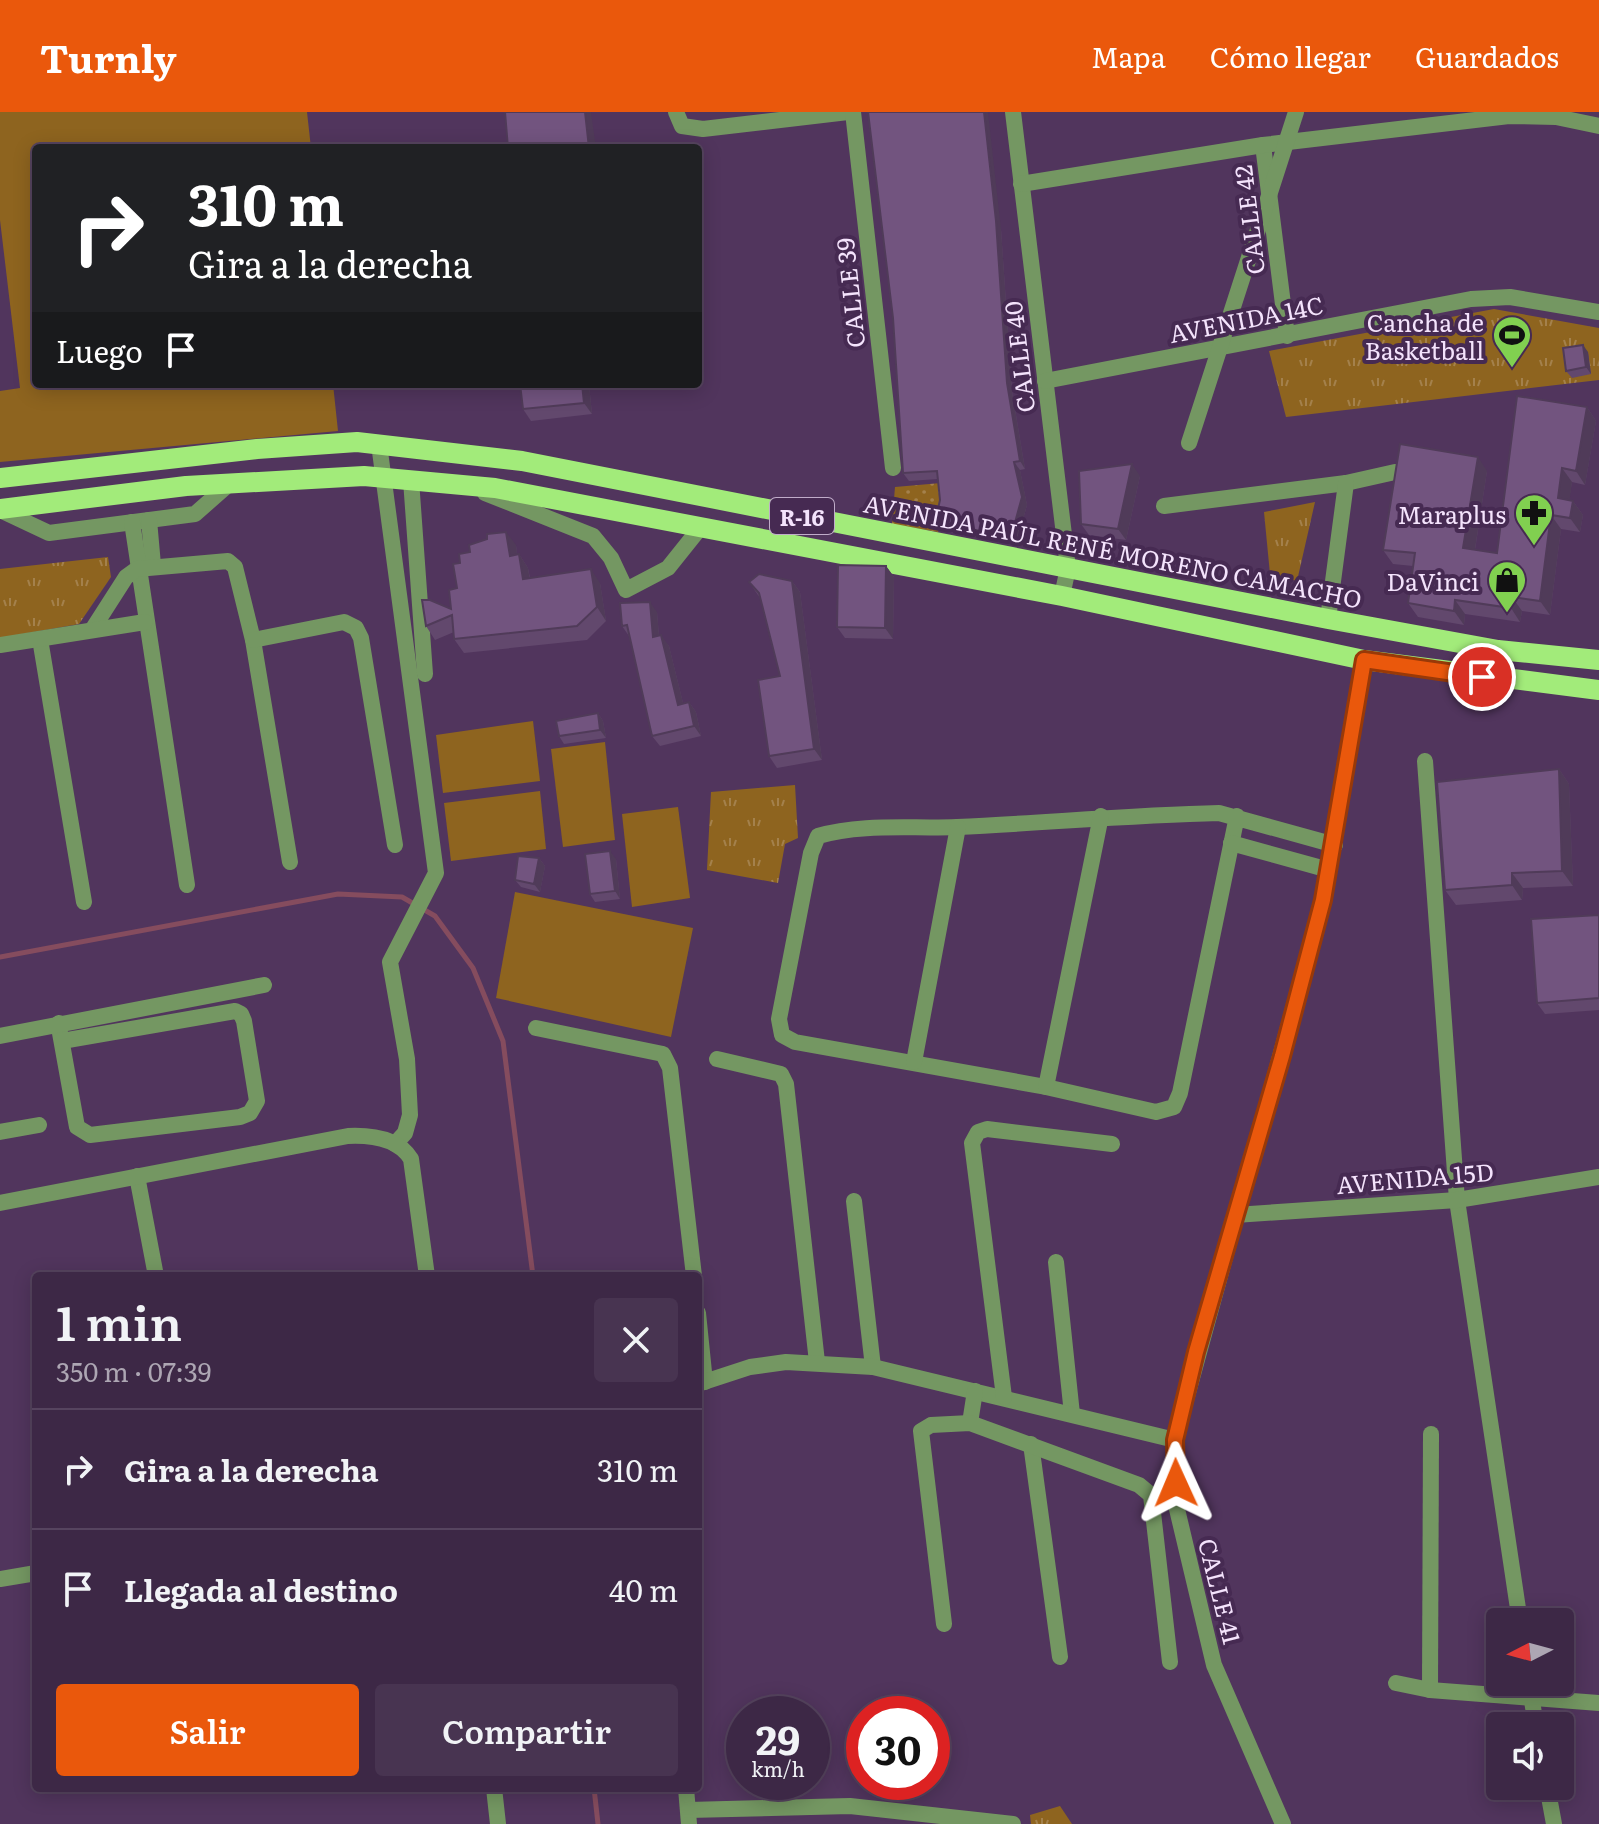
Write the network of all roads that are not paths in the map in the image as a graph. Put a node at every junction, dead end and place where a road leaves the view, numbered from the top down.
1 (676, 112) edge
2 (851, 112) edge
3 (1013, 112) edge
4 (1296, 112) edge
5 (1599, 126) edge
6 (1263, 145) junction
7 (1021, 184) junction
8 (1599, 312) edge
9 (1287, 336) junction
10 (1045, 381) junction
11 (1189, 443) dead end
12 (379, 444) junction
13 (893, 468) dead end
14 (1395, 472) edge
15 (382, 477) junction
16 (0, 478) edge
17 (411, 480) junction
18 (1346, 483) junction
19 (229, 484) junction
20 (465, 485) junction
21 (1164, 506) dead end
22 (0, 510) edge
23 (140, 521) junction
24 (700, 528) junction
25 (145, 567) junction
26 (1068, 568) junction
27 (1062, 596) junction
28 (1328, 619) junction
29 (145, 622) junction
30 (92, 630) junction
31 (40, 639) junction
32 (253, 640) junction
33 (0, 645) edge
34 (1364, 660) junction
35 (1599, 660) edge
36 (425, 674) dead end
37 (1599, 690) edge
38 (1425, 761) dead end
39 (1101, 816) junction
40 (1237, 816) junction
41 (958, 827) junction
42 (1231, 843) junction
43 (395, 845) dead end
44 (1335, 845) junction
45 (290, 862) dead end
46 (1329, 870) junction
47 (187, 885) dead end
48 (84, 902) dead end
49 (264, 985) dead end
50 (59, 1023) junction
51 (536, 1028) dead end
52 (0, 1036) edge
53 (62, 1041) junction
54 (717, 1059) dead end
55 (914, 1062) junction
56 (1046, 1087) junction
57 (39, 1125) dead end
58 (0, 1132) edge
59 (395, 1144) junction
60 (1112, 1144) dead end
61 (137, 1176) junction
62 (1599, 1177) edge
63 (1457, 1200) junction
64 (854, 1201) dead end
65 (0, 1203) edge
66 (1235, 1215) junction
67 (1056, 1262) dead end
68 (155, 1272) edge
69 (426, 1272) edge
70 (694, 1272) edge
71 (817, 1362) junction
72 (873, 1367) junction
73 (702, 1383) edge
74 (975, 1391) junction
75 (1004, 1397) junction
76 (1072, 1414) junction
77 (970, 1423) junction
78 (1431, 1434) dead end
79 (1175, 1440) junction
80 (1031, 1444) junction
81 (32, 1574) edge
82 (0, 1579) edge
83 (1518, 1608) edge
84 (944, 1624) dead end
85 (1060, 1657) dead end
86 (1170, 1662) dead end
87 (1396, 1683) dead end
88 (1430, 1690) junction
89 (1486, 1690) edge
90 (1562, 1696) edge
91 (1599, 1703) edge
92 (494, 1792) edge
93 (686, 1792) edge
94 (1550, 1800) edge
95 (850, 1806) junction
96 (688, 1817) edge
97 (498, 1824) edge
98 (851, 1824) edge
99 (1013, 1824) edge
100 (1283, 1824) edge
101 (1554, 1824) edge

1 - 2 street
2 - 13 street, CALLE 39
3 - 7 street, CALLE 40
4 - 11 street
5 - 6 street
6 - 7 street
6 - 9 street, CALLE 42
7 - 10 street, CALLE 40
8 - 9 street, AVENIDA 14C
9 - 10 street, AVENIDA 14C
10 - 26 street, CALLE 40
12 - 15 street
12 - 16 main road, AVENIDA PAÚL RENÉ MORENO CAMACHO / R-16
12 - 26 main road, AVENIDA PAÚL RENÉ MORENO CAMACHO / R-16
14 - 18 street
15 - 17 main road, R-16
15 - 19 main road, R-16
15 - 59 street
17 - 20 main road, R-16
17 - 36 street
18 - 21 street
18 - 28 street
19 - 22 main road, R-16
19 - 23 street
20 - 24 main road, R-16
20 - 24 street
22 - 23 street
23 - 25 street
24 - 27 main road, R-16
25 - 29 street
25 - 30 street
25 - 32 street
26 - 27 street, CALLE 40
26 - 28 main road, AVENIDA PAÚL RENÉ MORENO CAMACHO / R-16
27 - 34 main road, R-16
28 - 35 main road, AVENIDA PAÚL RENÉ MORENO CAMACHO / R-16
29 - 30 street
29 - 47 street
30 - 31 street
31 - 33 street
31 - 48 street
32 - 43 street
32 - 45 street
34 - 37 main road, R-16
34 - 44 street, CALLE 41
38 - 63 street
39 - 40 street
39 - 41 street
39 - 56 street
40 - 42 street
40 - 44 street
41 - 55 street
41 - 55 street
42 - 46 street
42 - 56 street
44 - 46 street, CALLE 41
46 - 66 street, CALLE 41
49 - 50 street
50 - 52 street
50 - 53 street
51 - 70 street
53 - 53 street
54 - 71 street
55 - 56 street
57 - 58 street
59 - 61 street
59 - 69 street
60 - 75 street
61 - 65 street
61 - 68 street
62 - 63 street, AVENIDA 15D
63 - 66 street, AVENIDA 15D
63 - 83 street
64 - 72 street
66 - 79 street, CALLE 41
67 - 76 street
71 - 72 street
71 - 73 street
72 - 74 street
74 - 75 street
74 - 77 street
75 - 76 street
76 - 79 street
77 - 80 street
77 - 84 street
78 - 88 street
79 - 100 street, CALLE 41
80 - 85 street
80 - 86 street
81 - 82 street
87 - 88 street
88 - 89 street
90 - 91 street
92 - 97 street
93 - 96 street
94 - 101 street
95 - 96 street
95 - 98 street
95 - 99 street

